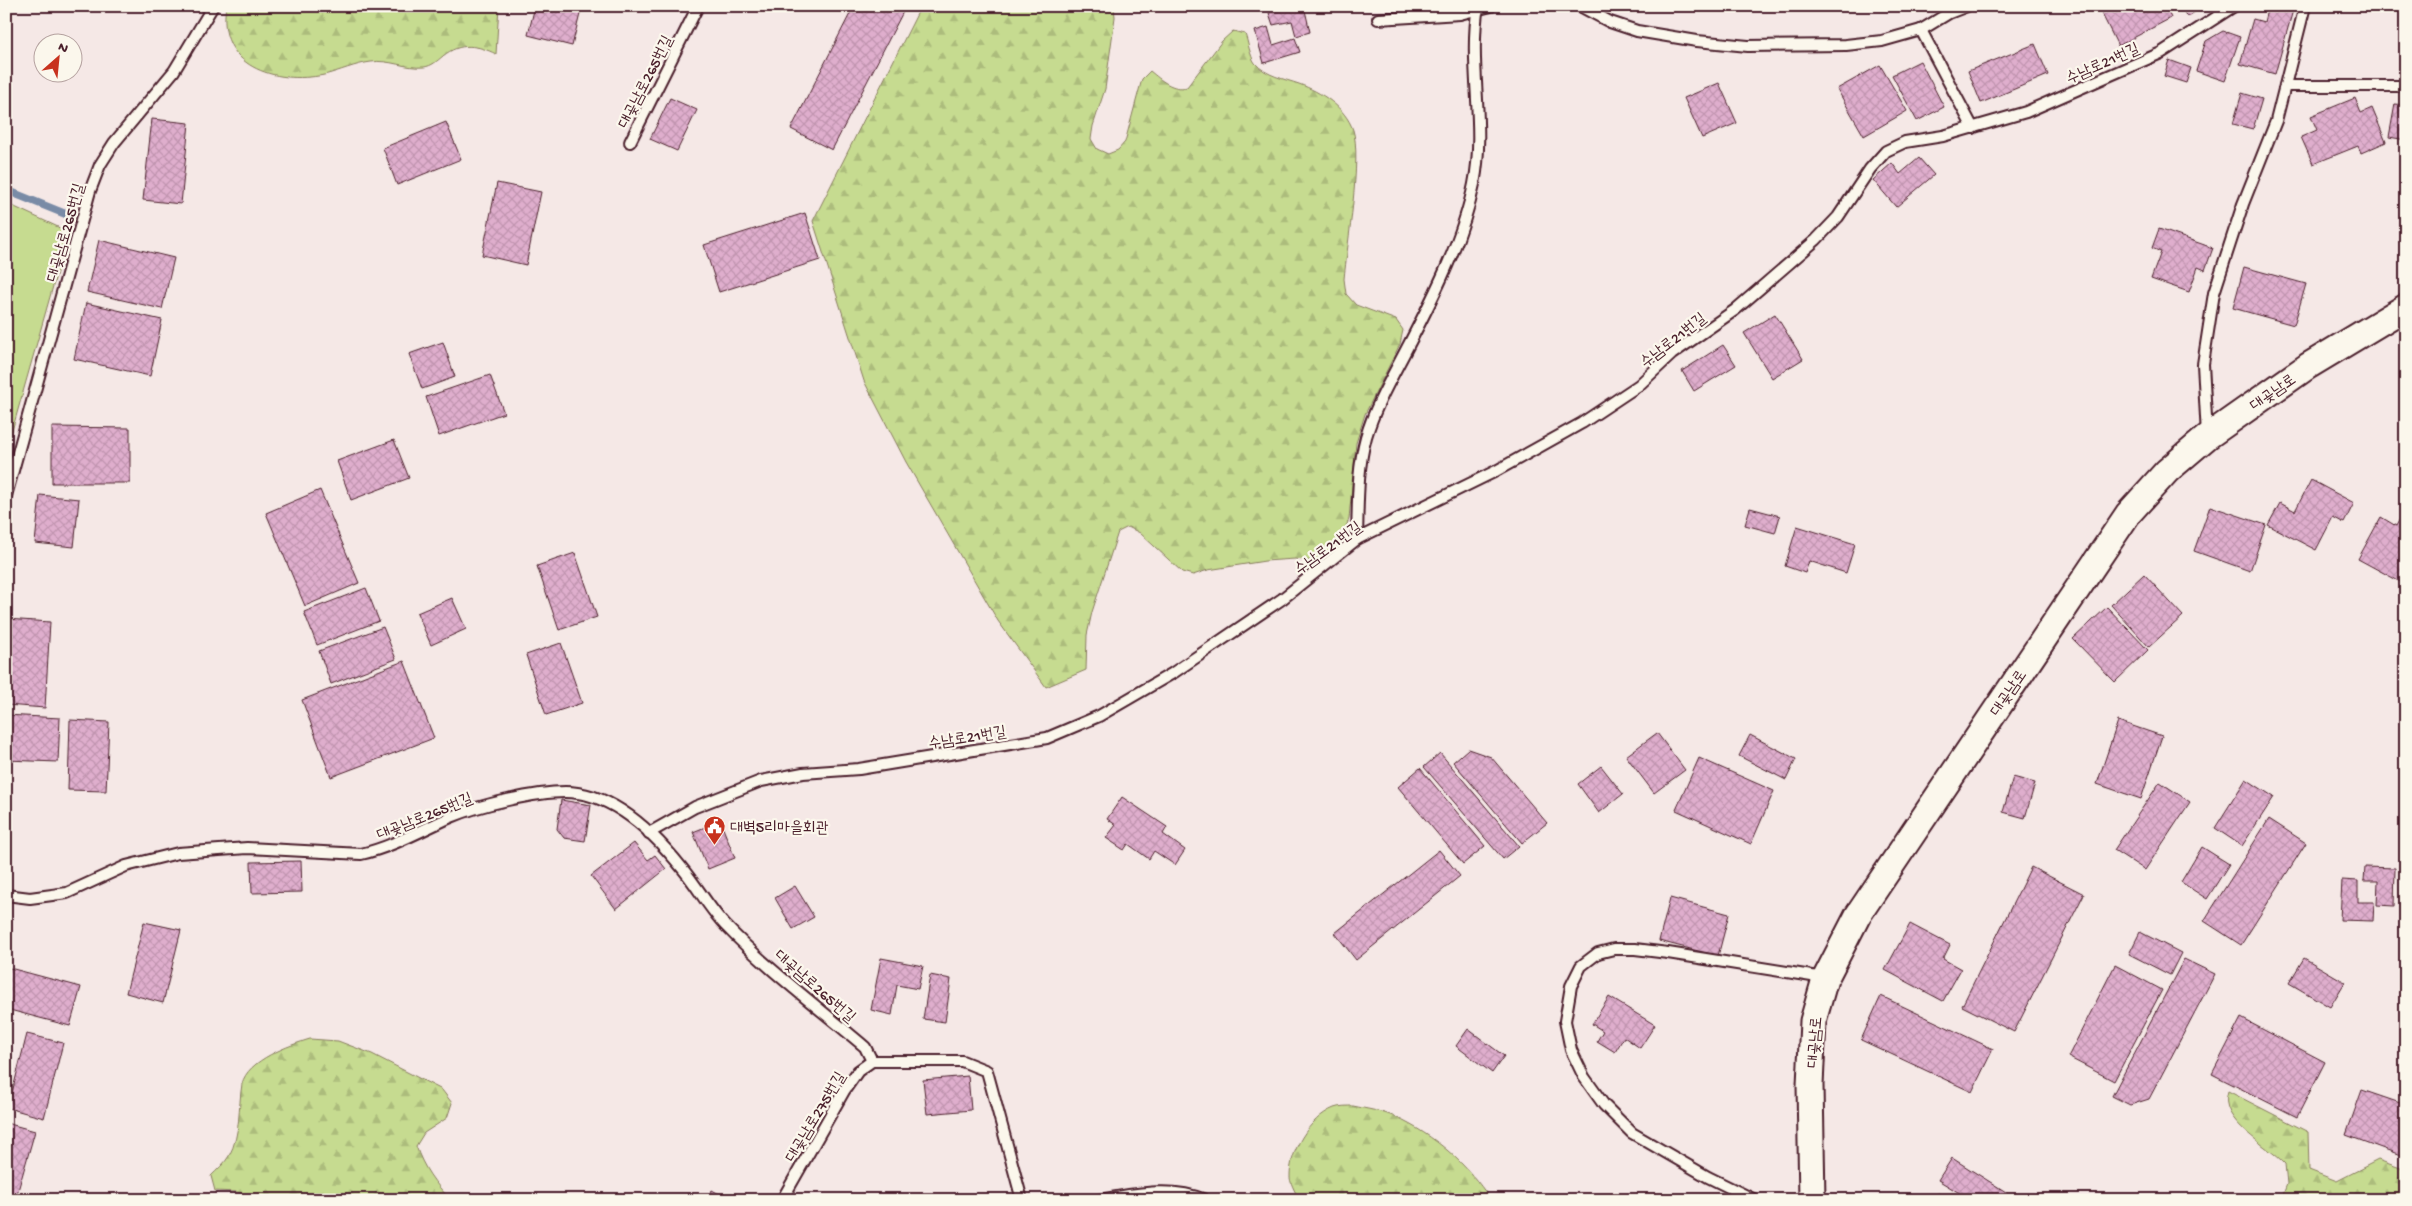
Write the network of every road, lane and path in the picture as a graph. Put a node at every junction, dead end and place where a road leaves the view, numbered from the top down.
1 (213, 6) edge
2 (698, 6) edge
3 (1491, 6) edge
4 (1580, 6) edge
5 (1967, 6) edge
6 (2234, 6) edge
7 (2305, 6) edge
8 (1478, 8) edge
9 (1378, 18) dead end
10 (1921, 30) junction
11 (2285, 86) junction
12 (2406, 86) edge
13 (1973, 128) junction
14 (630, 142) dead end
15 (2406, 307) edge
16 (2207, 437) junction
17 (6, 496) edge
18 (1357, 539) junction
19 (649, 833) junction
20 (6, 895) edge
21 (1825, 979) junction
22 (872, 1061) junction
23 (782, 1200) edge
24 (1022, 1200) edge
25 (1099, 1200) edge
26 (1205, 1200) edge
27 (1755, 1200) edge
28 (1812, 1200) edge

1 - 17 lane, 대곶남로265번길
2 - 14 lane, 대곶남로265번길
3 - 8 lane
4 - 10 lane
5 - 10 lane
6 - 13 lane, 수남로21번길
7 - 11 lane
8 - 9 lane
8 - 18 lane
10 - 13 lane
11 - 12 lane
11 - 16 lane
13 - 18 lane, 수남로21번길
15 - 16 street, 대곶남로
16 - 21 street, 대곶남로
18 - 19 lane, 수남로21번길
19 - 20 lane, 대곶남로265번길
19 - 22 lane, 대곶남로265번길
21 - 27 lane
21 - 28 street, 대곶남로
22 - 23 lane, 대곶남로275번길
22 - 24 lane
25 - 26 lane

